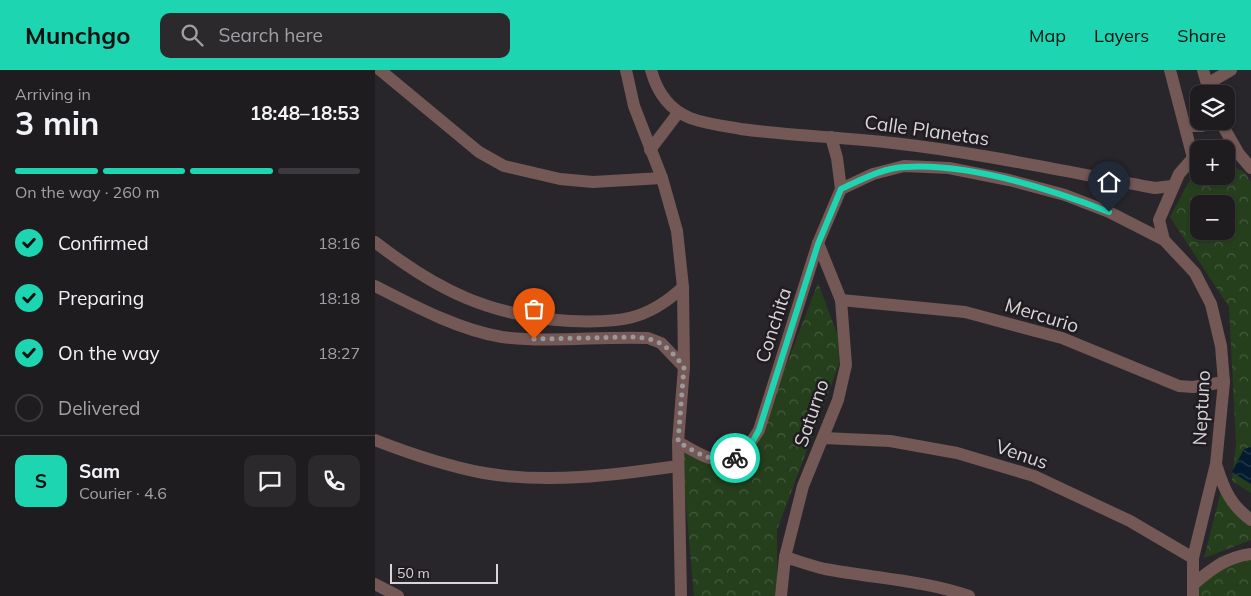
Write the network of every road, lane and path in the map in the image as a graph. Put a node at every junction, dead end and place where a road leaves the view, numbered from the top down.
1 (379, 70) edge
2 (626, 70) edge
3 (651, 70) edge
4 (1158, 70) edge
5 (1203, 70) edge
6 (1231, 70) edge
7 (1170, 75) edge
8 (1207, 85) edge
9 (1213, 85) edge
10 (678, 112) junction
11 (1185, 126) junction
12 (1190, 126) edge
13 (1225, 130) edge
14 (831, 136) junction
15 (1190, 140) edge
16 (650, 150) junction
17 (1235, 153) edge
18 (1239, 154) junction
19 (1190, 163) edge
20 (1251, 168) edge
21 (662, 178) junction
22 (1172, 186) junction
23 (841, 189) junction
24 (1164, 240) junction
25 (375, 242) edge
26 (818, 244) junction
27 (375, 286) edge
28 (683, 287) junction
29 (841, 300) junction
30 (684, 367) junction
31 (1225, 382) junction
32 (823, 438) junction
33 (375, 440) edge
34 (678, 442) junction
35 (1216, 464) junction
36 (678, 466) junction
37 (1251, 520) edge
38 (1251, 554) edge
39 (785, 557) junction
40 (1193, 558) junction
41 (375, 584) edge
42 (1194, 590) edge
43 (398, 596) edge
44 (681, 596) edge
45 (781, 596) edge
46 (969, 596) edge

1 - 21 street
2 - 16 street
3 - 10 street
4 - 7 street
5 - 8 street
6 - 9 street
7 - 11 street
10 - 14 street, Calle Planetas
10 - 16 street
11 - 12 street
11 - 15 street
13 - 18 street
14 - 22 street, Calle Planetas
14 - 23 street
16 - 21 street
17 - 18 street
18 - 20 street
19 - 22 street
21 - 28 street
22 - 24 street
23 - 24 street, Calle Planetas
23 - 26 street, Conchita
24 - 31 street, Neptuno
25 - 28 street
26 - 29 street, Saturno
26 - 34 street, Conchita
27 - 30 street
28 - 30 street
29 - 31 street, Mercurio
29 - 32 street, Saturno
30 - 34 street
31 - 35 street, Neptuno
32 - 39 street, Saturno
32 - 40 street, Venus
33 - 36 street
34 - 36 street
35 - 37 street
35 - 40 street, Neptuno
36 - 44 street
38 - 42 street
39 - 45 street, Saturno
39 - 46 street
40 - 42 street, Neptuno
41 - 43 street

